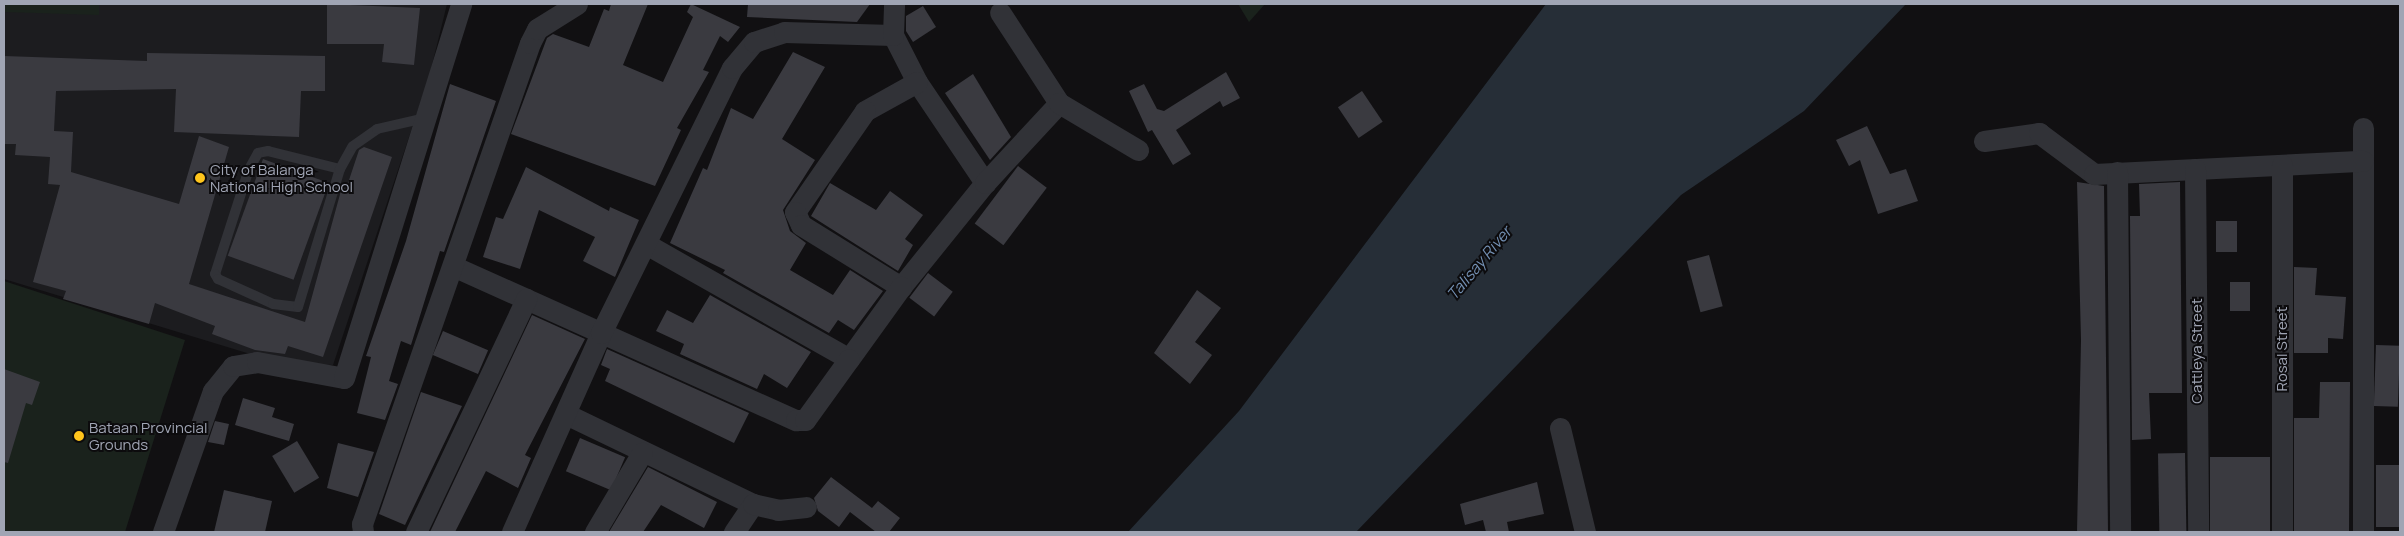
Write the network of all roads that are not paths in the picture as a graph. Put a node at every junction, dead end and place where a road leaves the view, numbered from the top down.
1 (461, 4) edge
2 (577, 4) edge
3 (894, 4) edge
4 (1000, 12) dead end
5 (893, 34) junction
6 (917, 82) junction
7 (1059, 103) junction
8 (426, 118) junction
9 (2363, 128) dead end
10 (1984, 141) dead end
11 (1138, 150) dead end
12 (2363, 161) junction
13 (2282, 165) junction
14 (340, 168) junction
15 (2195, 169) junction
16 (2117, 172) junction
17 (984, 183) junction
18 (646, 244) junction
19 (455, 267) junction
20 (901, 287) junction
21 (526, 299) junction
22 (602, 333) junction
23 (849, 359) junction
24 (568, 415) junction
25 (1560, 428) dead end
26 (642, 453) junction
27 (753, 504) junction
28 (806, 507) dead end
29 (163, 532) edge
30 (363, 532) edge
31 (416, 532) edge
32 (512, 532) edge
33 (595, 532) edge
34 (734, 532) edge
35 (1585, 532) edge
36 (2120, 532) edge
37 (2198, 532) edge
38 (2282, 532) edge
39 (2363, 532) edge

1 - 8 street
2 - 19 street
3 - 5 street
4 - 7 street
5 - 6 street
5 - 18 street
6 - 17 street
6 - 20 street
7 - 11 street
7 - 17 street
8 - 14 lane
8 - 29 street
9 - 12 street
10 - 16 street
12 - 13 street
12 - 39 street
13 - 15 street
13 - 38 street, Rosal Street
14 - 14 lane
15 - 16 street
15 - 37 street, Cattleya Street
16 - 36 street
17 - 20 street
18 - 22 street
18 - 23 street
19 - 21 street
19 - 30 street
20 - 23 street
21 - 22 street
21 - 31 street
22 - 23 street
22 - 24 street
24 - 26 street
24 - 32 street
25 - 35 street
26 - 27 street
26 - 33 street
27 - 28 street
27 - 34 street

